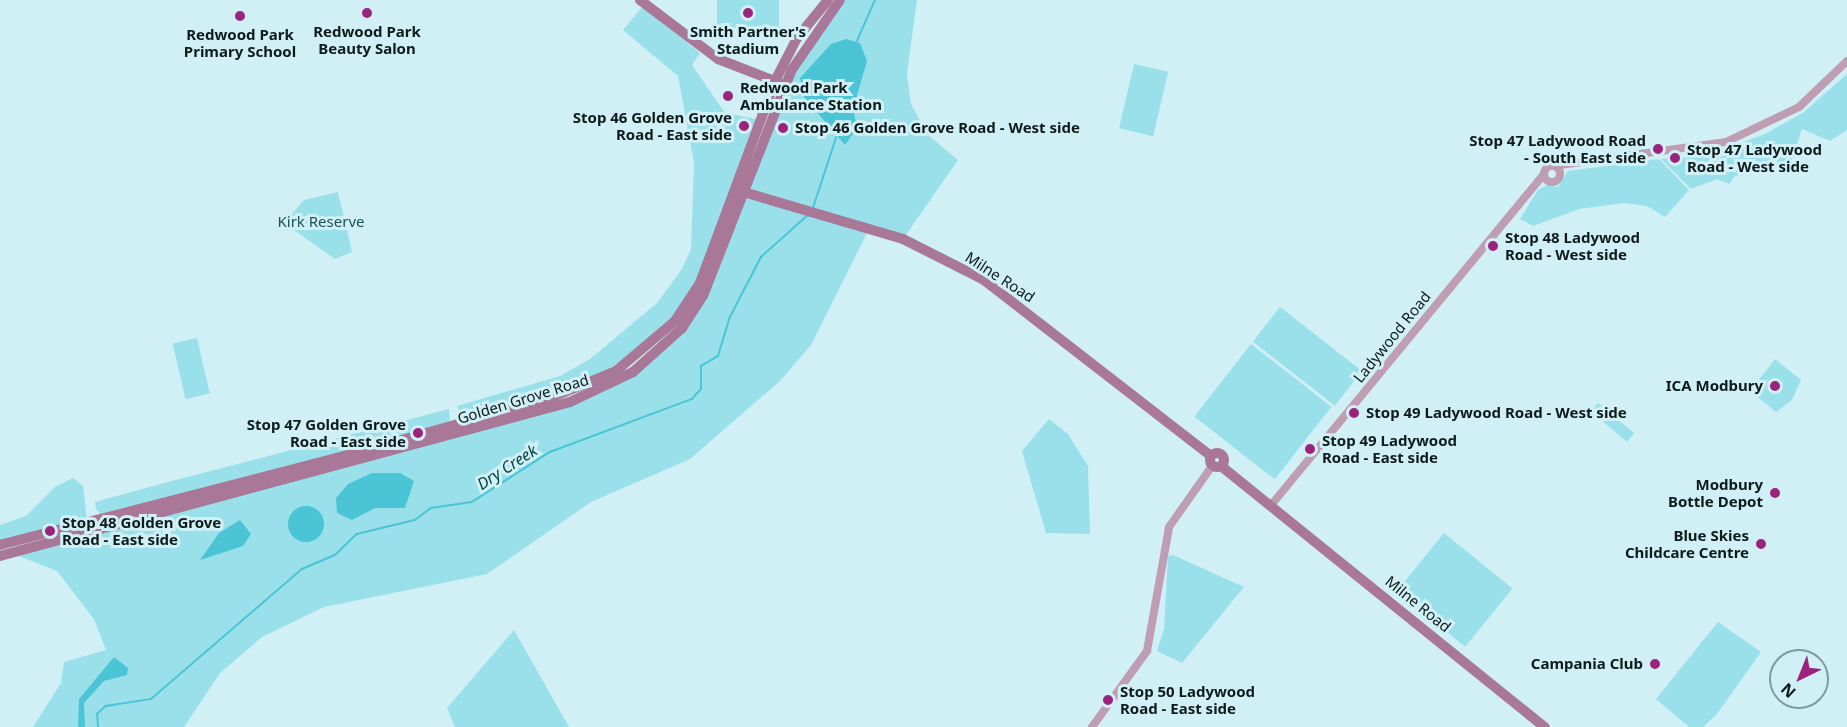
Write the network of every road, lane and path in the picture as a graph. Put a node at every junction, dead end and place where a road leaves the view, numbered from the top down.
1 (640, 0) edge
2 (835, 2) edge
3 (1847, 61) edge
4 (775, 81) junction
5 (786, 85) junction
6 (1575, 163) junction
7 (1553, 166) junction
8 (1560, 176) junction
9 (1546, 177) junction
10 (742, 192) junction
11 (1217, 462) junction
12 (1272, 504) junction
13 (0, 545) edge
14 (0, 556) edge
15 (1092, 727) edge
16 (1545, 727) edge

1 - 4 main road
2 - 4 main road, Golden Grove Road
2 - 5 main road, Golden Grove Road
3 - 6 street
4 - 5 main road
4 - 10 main road, Golden Grove Road
5 - 10 main road, Golden Grove Road
6 - 7 street
6 - 8 street
7 - 8 street
7 - 9 street, Ladywood Road
8 - 9 street
9 - 12 street, Ladywood Road
10 - 11 main road, Milne Road
10 - 13 main road, Golden Grove Road
10 - 14 main road, Golden Grove Road
11 - 12 main road, Milne Road
11 - 15 street
12 - 16 main road, Milne Road

